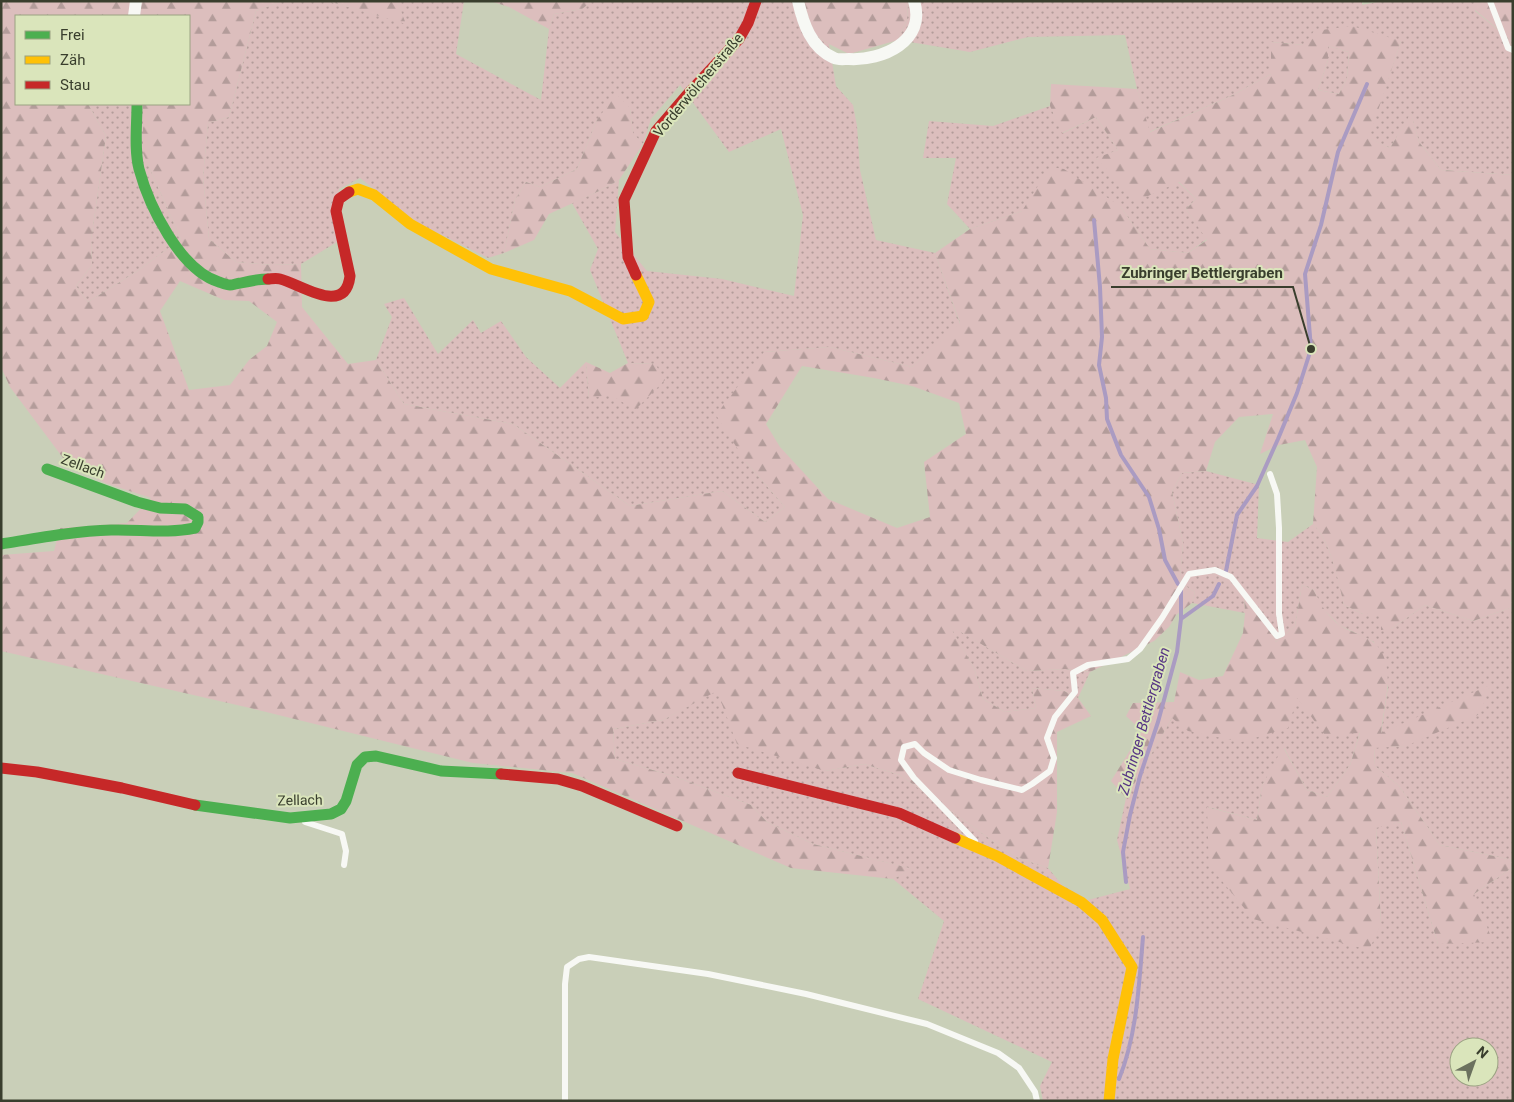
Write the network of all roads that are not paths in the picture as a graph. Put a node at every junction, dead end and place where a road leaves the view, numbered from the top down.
1 (136, 1) edge
2 (756, 1) edge
3 (798, 1) edge
4 (914, 1) edge
5 (1490, 1) edge
6 (134, 15) edge
7 (1513, 50) edge
8 (136, 105) edge
9 (47, 469) dead end
10 (1270, 474) dead end
11 (1, 544) edge
12 (1, 768) edge
13 (738, 773) dead end
14 (290, 818) junction
15 (677, 826) dead end
16 (984, 851) junction
17 (344, 865) dead end
18 (564, 1101) edge
19 (1037, 1101) edge
20 (1109, 1101) edge

1 - 6 street
2 - 8 street, Vorderwölcherstraße
3 - 4 street
5 - 7 lane
9 - 11 street, Zellach
10 - 16 lane
12 - 14 street, Zellach
13 - 16 street
14 - 15 street, Zellach
14 - 17 lane
16 - 20 street
18 - 19 lane

